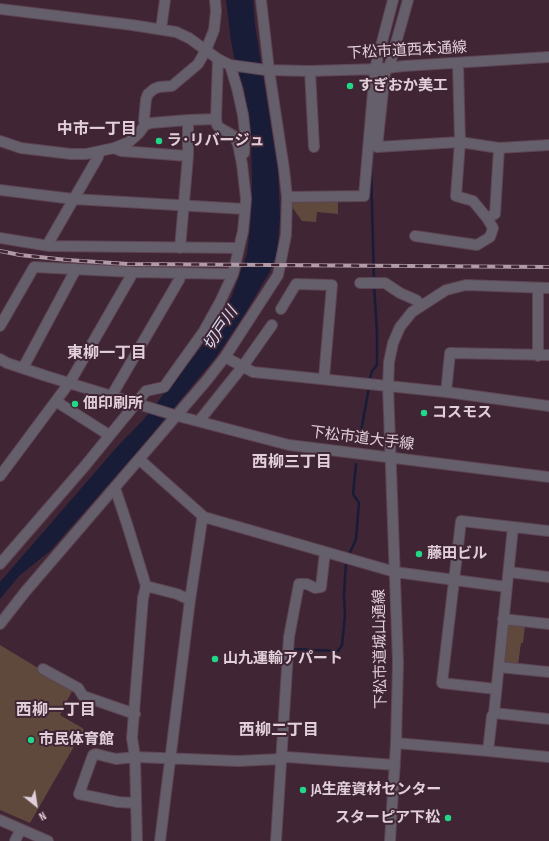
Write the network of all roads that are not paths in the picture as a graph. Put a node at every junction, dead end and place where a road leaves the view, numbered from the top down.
1 (165, 0) edge
2 (215, 0) edge
3 (261, 0) edge
4 (393, 0) edge
5 (408, 0) edge
6 (0, 9) edge
7 (161, 29) junction
8 (206, 50) junction
9 (549, 57) edge
10 (218, 59) junction
11 (458, 63) junction
12 (233, 66) junction
13 (381, 69) junction
14 (268, 70) junction
15 (310, 71) junction
16 (216, 119) junction
17 (188, 120) junction
18 (145, 125) junction
19 (0, 142) edge
20 (460, 142) junction
21 (549, 145) edge
22 (314, 147) dead end
23 (114, 148) junction
24 (499, 148) junction
25 (99, 152) junction
26 (188, 156) junction
27 (242, 164) junction
28 (0, 190) edge
29 (287, 197) junction
30 (73, 199) junction
31 (183, 205) junction
32 (245, 209) junction
33 (487, 218) junction
34 (415, 236) dead end
35 (0, 238) edge
36 (49, 246) junction
37 (180, 248) junction
38 (239, 248) junction
39 (76, 269) junction
40 (132, 272) junction
41 (181, 274) junction
42 (233, 274) junction
43 (360, 283) dead end
44 (538, 288) junction
45 (549, 288) edge
46 (421, 305) junction
47 (281, 309) dead end
48 (272, 325) dead end
49 (0, 326) edge
50 (549, 355) edge
51 (538, 356) junction
52 (225, 357) junction
53 (0, 359) edge
54 (243, 366) junction
55 (23, 368) junction
56 (324, 378) junction
57 (70, 382) junction
58 (388, 386) junction
59 (446, 392) junction
60 (112, 395) junction
61 (56, 402) junction
62 (137, 404) junction
63 (549, 406) edge
64 (176, 415) junction
65 (199, 421) junction
66 (109, 435) junction
67 (390, 457) junction
68 (140, 460) junction
69 (1, 472) edge
70 (549, 477) edge
71 (115, 488) junction
72 (204, 517) junction
73 (514, 527) junction
74 (549, 531) edge
75 (325, 552) junction
76 (0, 564) edge
77 (395, 572) junction
78 (509, 572) junction
79 (549, 577) edge
80 (454, 580) junction
81 (146, 586) junction
82 (507, 587) junction
83 (190, 600) junction
84 (504, 619) junction
85 (0, 624) edge
86 (549, 624) edge
87 (499, 667) junction
88 (43, 669) dead end
89 (549, 672) edge
90 (496, 689) junction
91 (494, 712) junction
92 (135, 714) junction
93 (549, 719) edge
94 (396, 744) junction
95 (488, 750) junction
96 (135, 757) junction
97 (549, 757) edge
98 (171, 759) junction
99 (281, 759) junction
100 (395, 765) junction
101 (136, 803) junction
102 (0, 820) edge
103 (21, 829) junction
104 (15, 841) edge
105 (48, 841) edge
106 (137, 841) edge
107 (160, 841) edge
108 (276, 841) edge
109 (390, 841) edge

1 - 7 street
2 - 8 street
3 - 14 street
4 - 13 street
5 - 13 street
6 - 7 street
7 - 8 street
8 - 10 street
8 - 18 street
9 - 11 street, 下松市道西本通線
10 - 12 street
10 - 16 street
11 - 13 street, 下松市道西本通線
11 - 20 street
12 - 14 street, 下松市道西本通線
12 - 27 street
13 - 15 street, 下松市道西本通線
13 - 20 street
13 - 29 street
14 - 15 street, 下松市道西本通線
14 - 29 street
15 - 22 street
16 - 17 street
16 - 27 street
17 - 18 street
17 - 26 street
18 - 23 street
19 - 25 street
20 - 24 street
20 - 33 street
21 - 24 street
23 - 25 street
23 - 26 street
24 - 33 street
25 - 30 street
26 - 31 street
27 - 32 street
28 - 30 street
29 - 52 street
30 - 31 street
30 - 36 street
31 - 32 street
31 - 37 street
32 - 38 street
33 - 34 street
35 - 36 street
36 - 37 street
37 - 38 street
38 - 42 street
39 - 40 street
39 - 49 street
39 - 55 street
40 - 41 street
40 - 57 street
41 - 42 street
41 - 60 street
42 - 62 street
43 - 46 street
44 - 45 street, 下松市道城山通線
44 - 46 street, 下松市道城山通線
44 - 51 street
46 - 58 street, 下松市道城山通線
47 - 56 street
48 - 54 street
50 - 51 street
51 - 59 street
52 - 54 street
52 - 64 street
53 - 55 street
54 - 56 street
54 - 65 street
55 - 57 street
56 - 58 street
57 - 60 street
57 - 61 street
58 - 59 street
58 - 67 street, 下松市道城山通線
59 - 63 street
60 - 62 street
61 - 66 street
61 - 69 street
62 - 64 street, 下松市道大手線
62 - 66 street
64 - 65 street, 下松市道大手線
64 - 68 street
65 - 67 street, 下松市道大手線
66 - 76 street
67 - 70 street, 下松市道大手線
67 - 77 street, 下松市道城山通線
68 - 71 street
68 - 72 street
71 - 81 street
71 - 85 street
72 - 75 street
72 - 83 street
73 - 74 street
73 - 78 street
73 - 80 street
75 - 77 street
75 - 99 street
77 - 80 street
77 - 94 street, 下松市道城山通線
78 - 79 street
78 - 82 street
80 - 82 street
80 - 90 street
81 - 83 street
81 - 92 street
82 - 84 street
83 - 98 street
84 - 86 street
84 - 87 street
87 - 89 street
87 - 90 street
88 - 92 street
90 - 91 street
91 - 93 street
91 - 95 street
92 - 96 street
94 - 95 street
94 - 100 street, 下松市道城山通線
95 - 97 street
96 - 98 street
96 - 101 street
96 - 101 street
98 - 99 street
98 - 107 street
99 - 100 street
99 - 108 street
100 - 109 street, 下松市道城山通線
101 - 106 street
102 - 103 street
103 - 104 street
103 - 105 street

